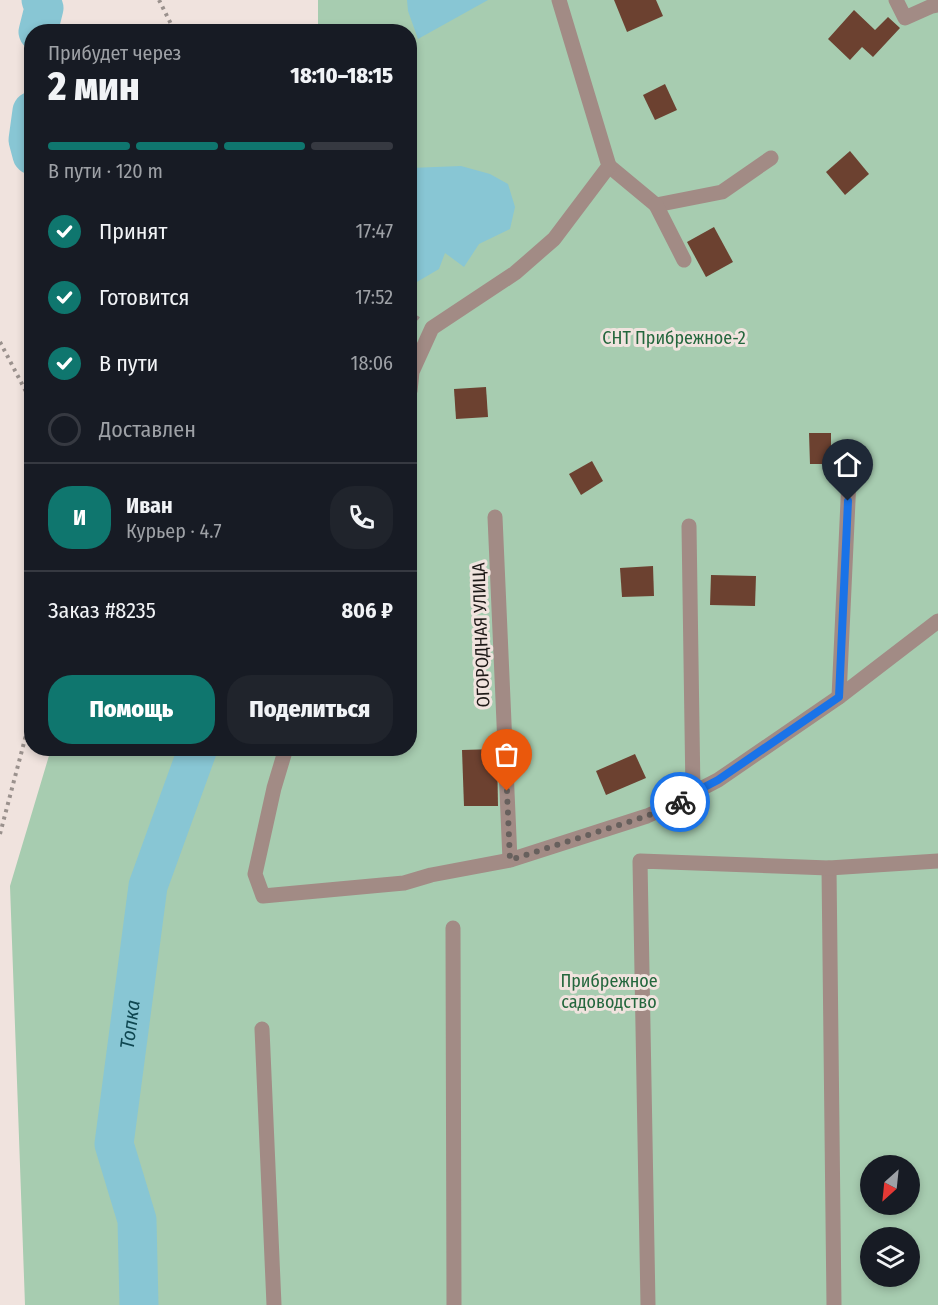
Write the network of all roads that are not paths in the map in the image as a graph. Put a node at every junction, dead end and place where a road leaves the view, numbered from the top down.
1 (559, 0) edge
2 (897, 0) edge
3 (938, 5) edge
4 (771, 158) dead end
5 (609, 166) junction
6 (656, 205) junction
7 (684, 260) dead end
8 (417, 361) edge
9 (849, 479) dead end
10 (495, 517) dead end
11 (689, 526) dead end
12 (938, 621) edge
13 (839, 697) junction
14 (284, 756) edge
15 (693, 793) junction
16 (510, 860) junction
17 (938, 861) edge
18 (829, 868) junction
19 (453, 928) dead end
20 (262, 1029) dead end
21 (274, 1305) edge
22 (454, 1305) edge
23 (648, 1305) edge
24 (834, 1305) edge

1 - 5 street
2 - 3 street
4 - 6 street
5 - 6 street
5 - 8 street
6 - 7 street
9 - 13 street
10 - 16 street, ОГОРОДНАЯ УЛИЦА
11 - 15 street
12 - 13 street
13 - 15 street
14 - 16 street
15 - 16 street
17 - 18 street
18 - 23 street
18 - 24 street
19 - 22 street
20 - 21 street

